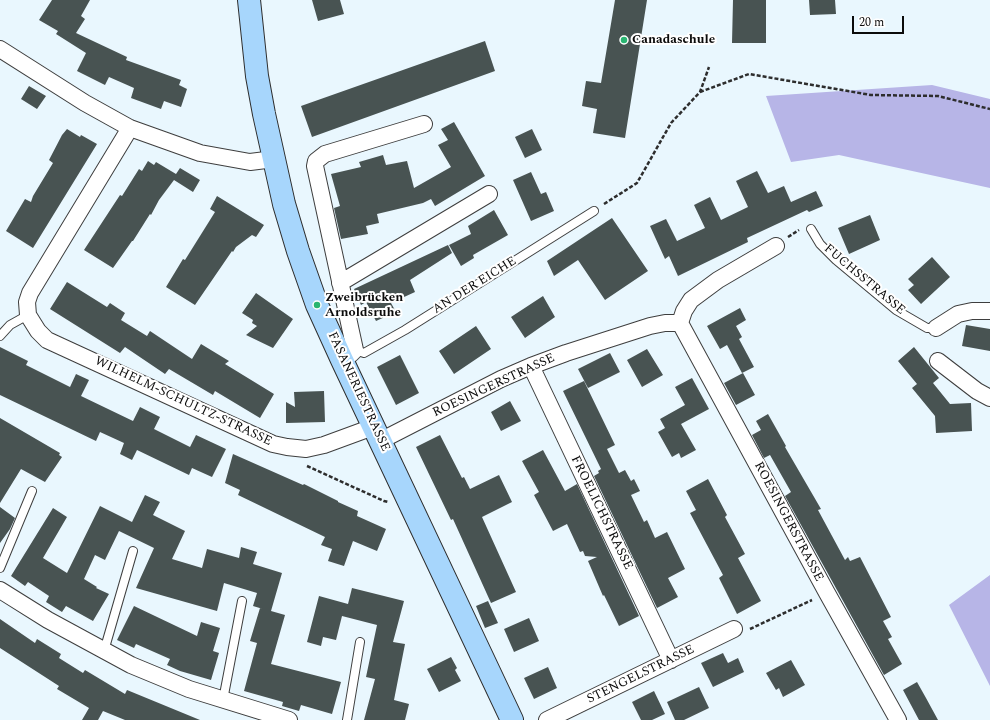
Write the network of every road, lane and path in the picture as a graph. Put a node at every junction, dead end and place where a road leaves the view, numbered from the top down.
1 (249, 0) edge
2 (0, 49) edge
3 (709, 67) dead end
4 (700, 92) junction
5 (990, 109) edge
6 (424, 124) dead end
7 (130, 128) junction
8 (274, 159) junction
9 (489, 194) dead end
10 (594, 211) joint
11 (811, 229) joint
12 (776, 246) joint
13 (340, 283) junction
14 (990, 311) edge
15 (28, 315) junction
16 (680, 323) junction
17 (936, 328) joint
18 (0, 336) edge
19 (348, 355) junction
20 (938, 361) dead end
21 (531, 366) junction
22 (990, 398) edge
23 (377, 434) junction
24 (304, 464) dead end
25 (32, 491) dead end
26 (408, 501) junction
27 (133, 551) dead end
28 (0, 568) edge
29 (0, 590) edge
30 (827, 593) junction
31 (242, 601) dead end
32 (757, 626) dead end
33 (734, 629) dead end
34 (360, 642) dead end
35 (104, 651) junction
36 (671, 660) junction
37 (223, 700) junction
38 (289, 720) edge
39 (347, 720) edge
40 (512, 720) edge
41 (547, 720) edge
42 (898, 720) edge

1 - 8 street, FASANERIESTRASSE
2 - 7 street
3 - 4 path
4 - 5 path
4 - 10 path
6 - 13 street
7 - 8 street
7 - 15 street
8 - 19 street, FASANERIESTRASSE
9 - 13 street
10 - 19 lane, AN DER EICHE
11 - 12 path
11 - 17 lane, FUCHSSTRASSE
12 - 16 street
13 - 19 street
14 - 17 street, FUCHSSTRASSE
15 - 18 lane
15 - 23 street, WILHELM-SCHULTZ-STRASSE
16 - 21 street, ROESINGERSTRASSE
16 - 30 street, ROESINGERSTRASSE
19 - 23 street, FASANERIESTRASSE
20 - 22 street
21 - 23 street, ROESINGERSTRASSE
21 - 36 street, FROELICHSTRASSE
23 - 26 street, FASANERIESTRASSE
24 - 26 path
25 - 28 lane
26 - 40 street, FASANERIESTRASSE
27 - 35 lane
29 - 35 street
30 - 32 path
30 - 42 street, ROESINGERSTRASSE
31 - 37 lane
33 - 36 street, STENGELSTRASSE
34 - 39 lane
35 - 37 street
36 - 41 street, STENGELSTRASSE
37 - 38 street

